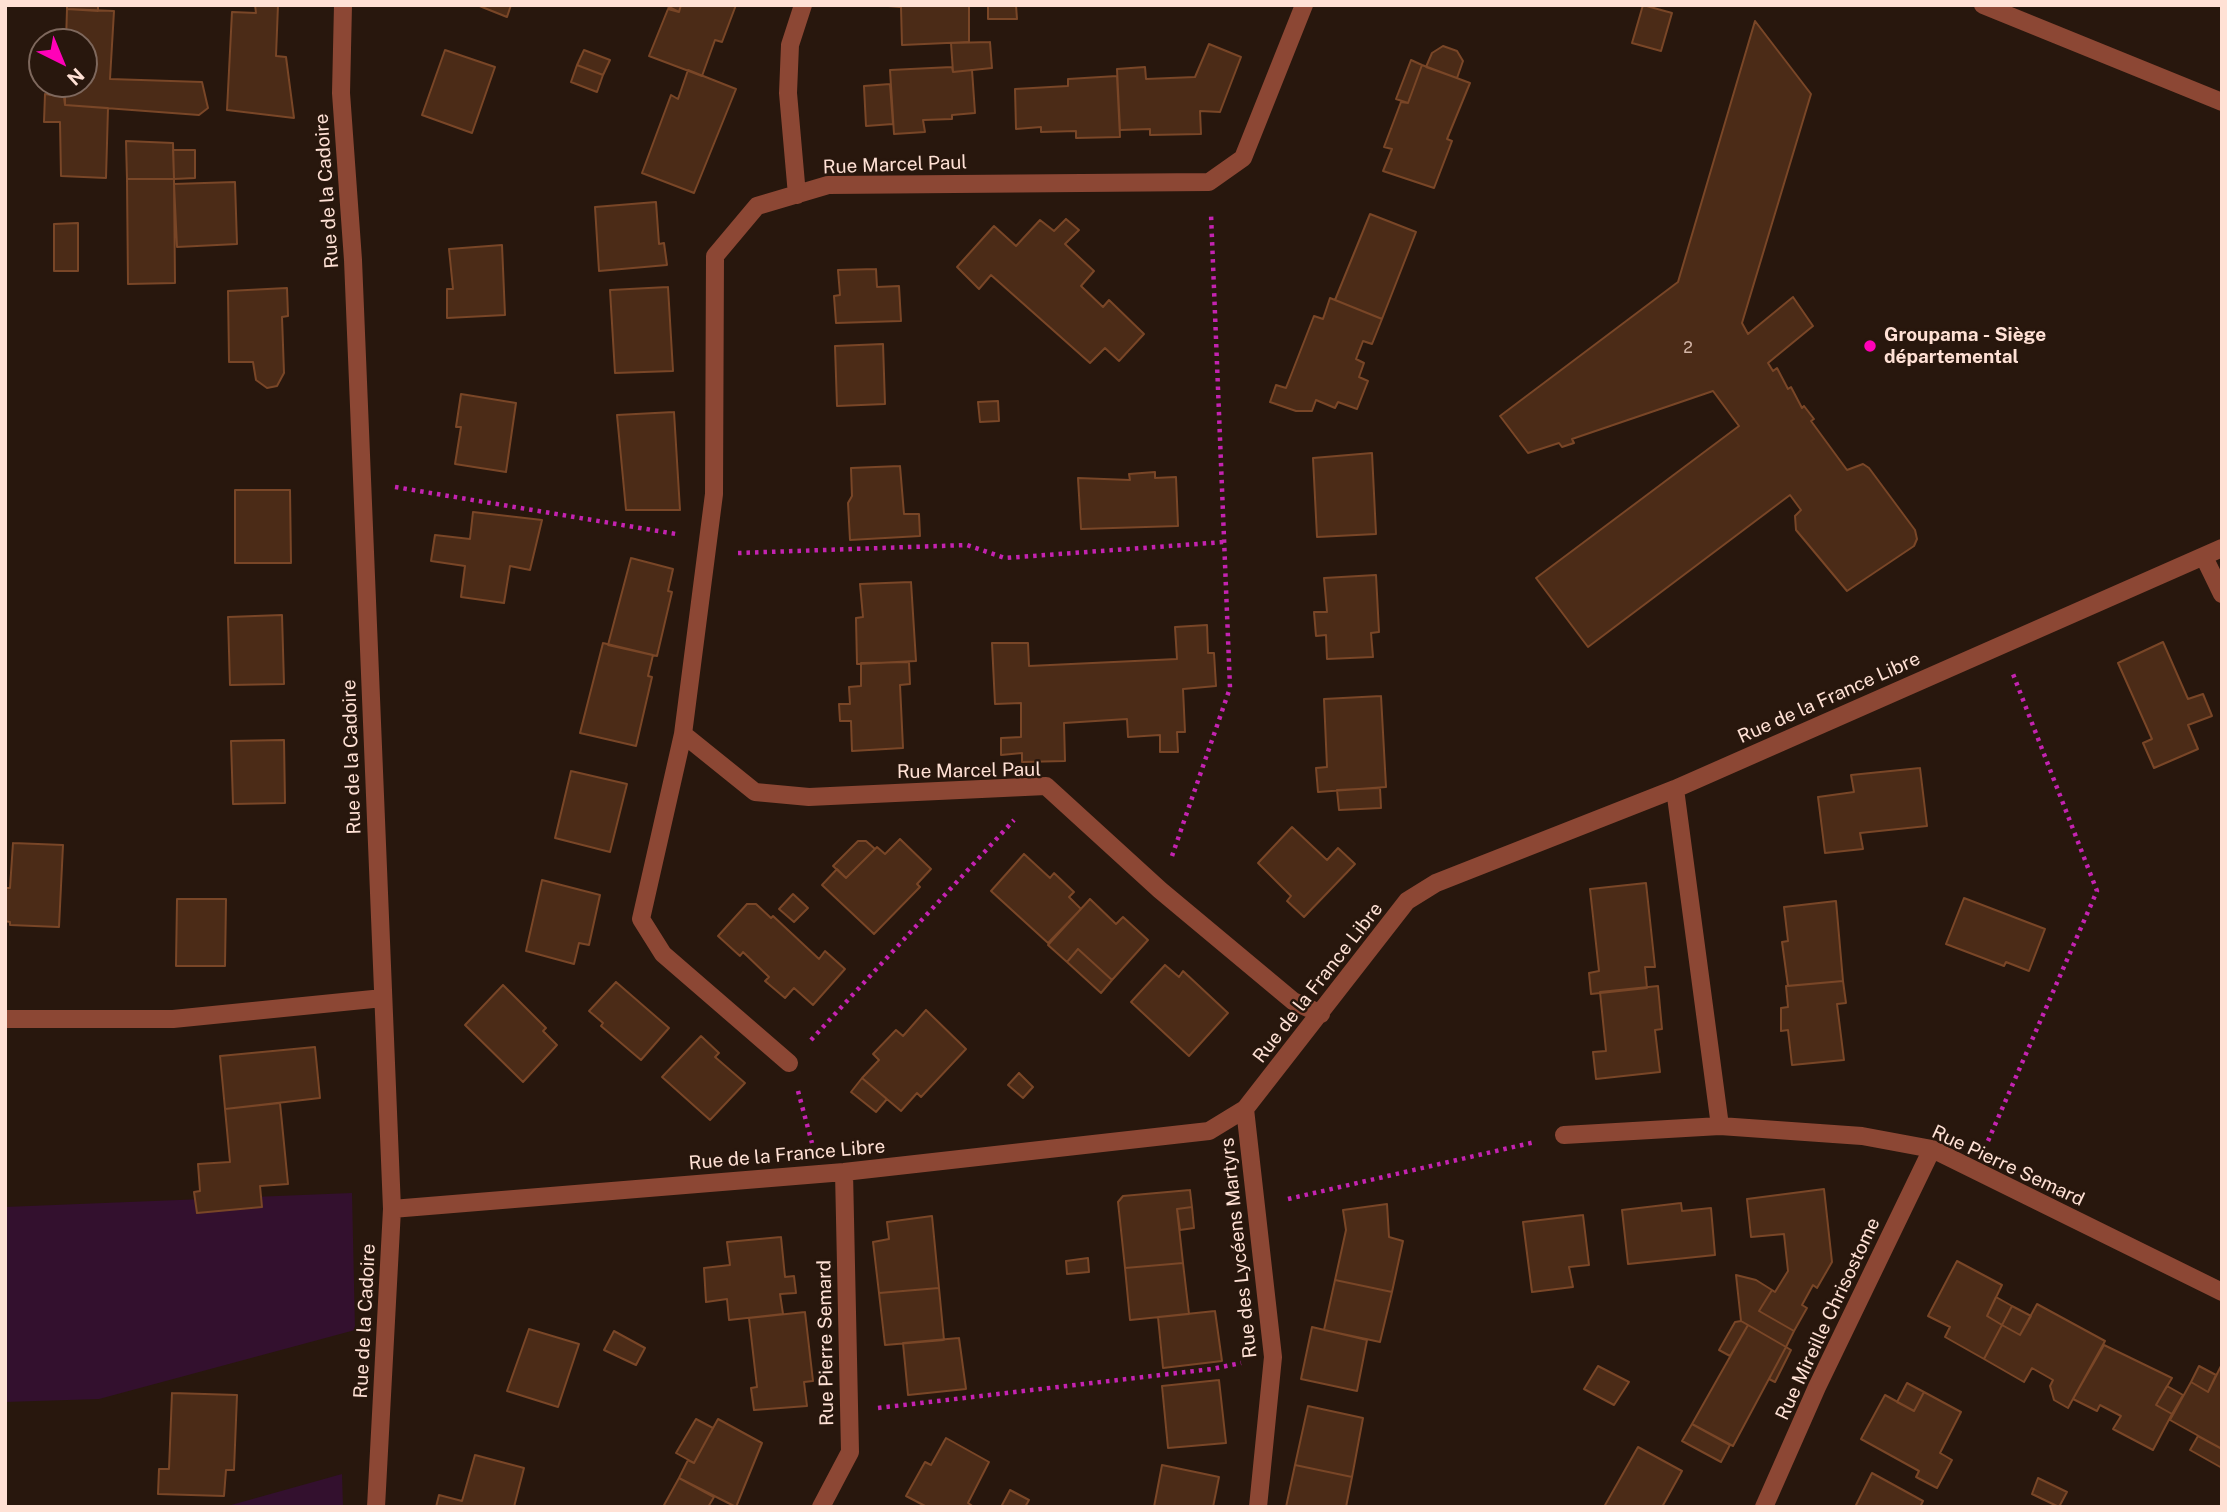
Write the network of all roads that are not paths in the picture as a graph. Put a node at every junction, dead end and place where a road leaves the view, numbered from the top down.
1 (344, 5) edge
2 (803, 5) edge
3 (1304, 5) edge
4 (1983, 5) edge
5 (2222, 102) edge
6 (797, 195) junction
7 (2222, 548) edge
8 (2204, 557) junction
9 (2222, 594) edge
10 (682, 734) junction
11 (1675, 789) junction
12 (383, 998) junction
13 (1321, 1014) junction
14 (5, 1019) edge
15 (789, 1063) road end
16 (1245, 1110) junction
17 (1720, 1126) junction
18 (1564, 1135) road end
19 (1932, 1149) junction
20 (844, 1172) junction
21 (392, 1209) junction
22 (2222, 1292) edge
23 (376, 1507) edge
24 (821, 1507) edge
25 (1258, 1507) edge
26 (1764, 1507) edge

1 - 12 street, Rue de la Cadoire
2 - 6 street
3 - 6 street, Rue Marcel Paul
4 - 5 street
6 - 10 street, Rue Marcel Paul
7 - 8 street, Rue de la France Libre
8 - 9 street
8 - 11 street, Rue de la France Libre
10 - 13 street, Rue Marcel Paul
10 - 15 street, Rue Marcel Paul
11 - 13 street, Rue de la France Libre
11 - 17 street
12 - 14 street
12 - 21 street, Rue de la Cadoire
13 - 16 street, Rue de la France Libre
16 - 20 street, Rue de la France Libre
16 - 25 street, Rue des Lycéens Martyrs
17 - 18 street, Rue Pierre Semard
17 - 19 street, Rue Pierre Semard
19 - 22 street, Rue Pierre Semard
19 - 26 street, Rue Mireille Chrisostome
20 - 21 street, Rue de la France Libre
20 - 24 street, Rue Pierre Semard
21 - 23 street, Rue de la Cadoire

